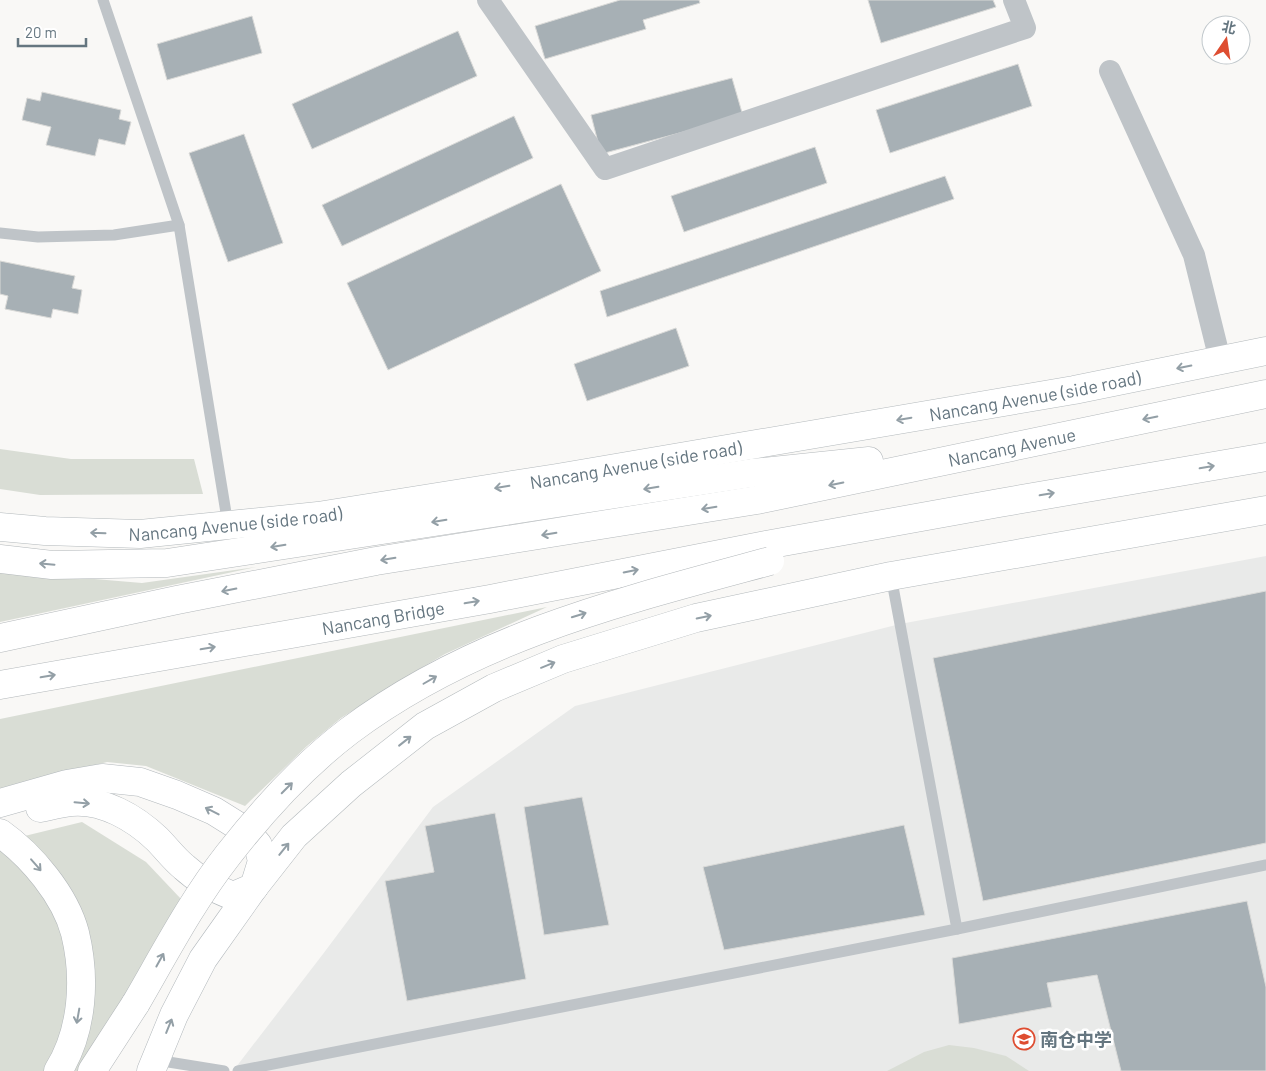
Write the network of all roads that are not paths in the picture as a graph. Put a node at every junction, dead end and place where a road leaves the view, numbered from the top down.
1 (103, 0) edge
2 (488, 0) edge
3 (1014, 0) edge
4 (1110, 71) dead end
5 (179, 225) junction
6 (0, 233) edge
7 (1266, 351) edge
8 (1220, 360) junction
9 (1266, 394) edge
10 (1008, 448) junction
11 (1266, 456) edge
12 (1266, 510) edge
13 (228, 525) junction
14 (0, 527) edge
15 (768, 553) junction
16 (0, 559) edge
17 (891, 576) junction
18 (0, 638) edge
19 (0, 685) edge
20 (0, 803) edge
21 (0, 818) edge
22 (0, 833) edge
23 (1266, 865) edge
24 (254, 886) junction
25 (957, 928) junction
26 (136, 1003) junction
27 (153, 1065) edge
28 (58, 1071) edge
29 (92, 1071) edge
30 (114, 1071) edge
31 (224, 1071) edge
32 (238, 1071) edge

1 - 5 lane
2 - 3 street
4 - 8 street
5 - 6 lane
5 - 13 lane
7 - 8 main road, Nancang Avenue (side road)
8 -> 13 main road, Nancang Avenue (side road)
9 -> 10 main road, Nancang Avenue
10 -> 16 main road
10 -> 18 main road, Nancang Avenue
15 -> 11 main road
12 - 17 main road
13 -> 14 main road, Nancang Avenue (side road)
19 -> 15 main road, Nancang Bridge
26 -> 15 main road, bridge
24 -> 17 main road
17 - 25 lane
24 -> 20 main road
21 -> 24 main road
22 -> 28 main road
23 - 25 lane
27 -> 24 main road
25 - 32 lane
26 - 29 main road
26 - 30 main road
27 - 31 lane

